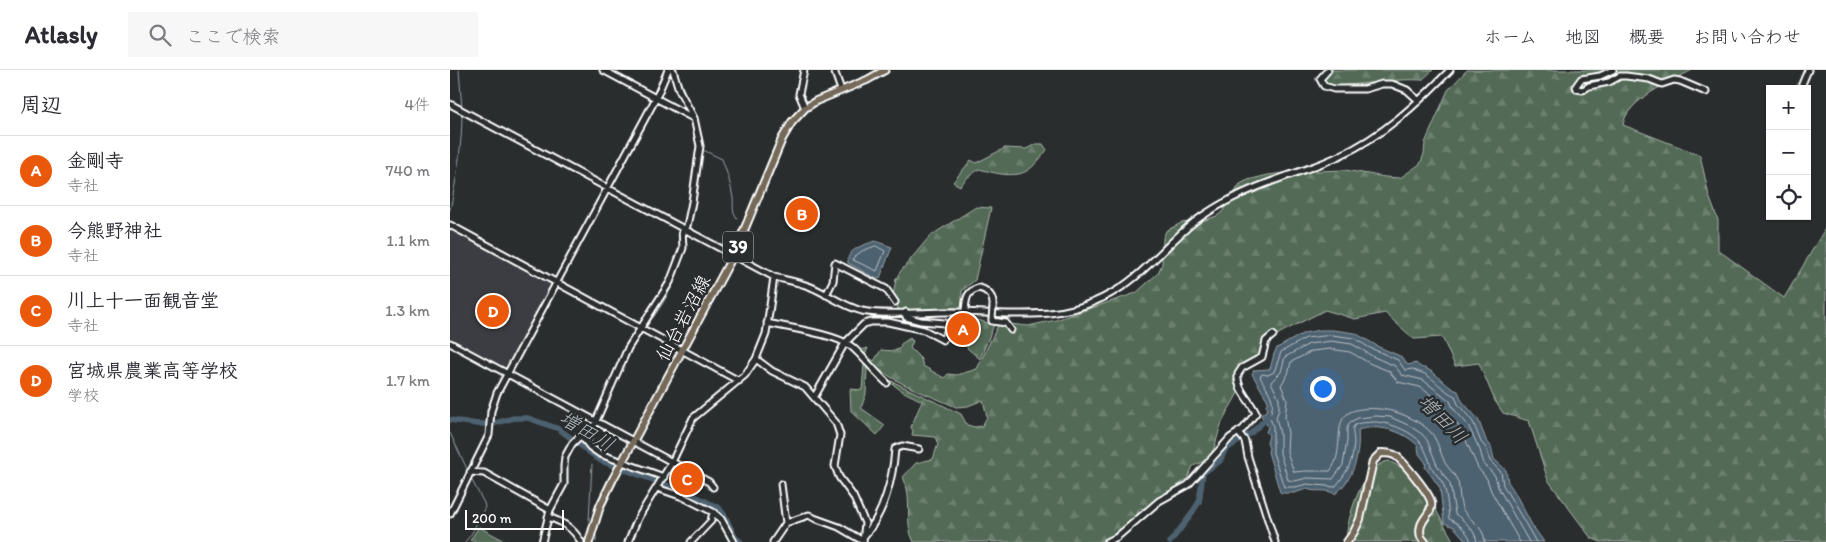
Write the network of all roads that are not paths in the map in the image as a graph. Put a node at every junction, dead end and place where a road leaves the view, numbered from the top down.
1 (603, 70) edge
2 (668, 70) edge
3 (673, 70) edge
4 (804, 70) edge
5 (834, 70) edge
6 (885, 70) edge
7 (1328, 70) edge
8 (1450, 70) edge
9 (1613, 70) edge
10 (1808, 70) edge
11 (1802, 85) edge
12 (841, 90) junction
13 (1706, 92) dead end
14 (656, 98) junction
15 (1420, 101) junction
16 (450, 104) edge
17 (805, 108) junction
18 (694, 118) junction
19 (607, 189) junction
20 (450, 225) edge
21 (683, 230) junction
22 (733, 257) junction
23 (774, 277) junction
24 (557, 283) junction
25 (826, 295) junction
26 (895, 302) dead end
27 (966, 311) junction
28 (906, 312) junction
29 (767, 323) junction
30 (642, 329) junction
31 (1011, 330) dead end
32 (1273, 335) dead end
33 (450, 343) edge
34 (845, 343) junction
35 (683, 350) junction
36 (756, 359) junction
37 (508, 374) junction
38 (739, 380) junction
39 (887, 383) dead end
40 (814, 396) junction
41 (597, 422) junction
42 (1241, 436) junction
43 (581, 437) junction
44 (634, 442) junction
45 (919, 449) dead end
46 (623, 462) junction
47 (672, 462) junction
48 (470, 473) junction
49 (663, 477) junction
50 (781, 484) dead end
51 (657, 487) junction
52 (713, 487) dead end
53 (550, 510) junction
54 (713, 512) junction
55 (450, 514) edge
56 (548, 517) junction
57 (786, 523) junction
58 (863, 540) edge
59 (542, 542) edge
60 (581, 542) edge
61 (589, 542) edge
62 (628, 542) edge
63 (691, 542) edge
64 (734, 542) edge
65 (774, 542) edge
66 (1107, 542) edge
67 (1276, 542) edge
68 (1347, 542) edge
69 (1425, 542) edge

1 - 14 street
2 - 14 street
3 - 18 street
4 - 17 street
5 - 12 street
6 - 12 main road, 仙台岩沼線 / 39
7 - 15 street
8 - 15 street
9 - 13 street
10 - 11 street
12 - 17 main road, 仙台岩沼線 / 39
14 - 18 street
14 - 19 street
15 - 27 street
16 - 19 street
17 - 22 main road, 仙台岩沼線 / 39
18 - 21 street
19 - 21 street
19 - 24 street
20 - 24 street
21 - 22 street
21 - 30 street
22 - 23 street
22 - 35 main road, 仙台岩沼線 / 39
23 - 25 street
23 - 29 street
24 - 30 street
24 - 37 street
25 - 26 street
25 - 28 street
27 - 28 street
27 - 31 street, bridge
28 - 34 street
29 - 34 street
29 - 36 street
30 - 35 street
30 - 41 street
32 - 42 street
33 - 37 street
34 - 39 street
34 - 40 street
35 - 38 street
35 - 44 main road, 仙台岩沼線 / 39
36 - 38 street
36 - 40 street
37 - 41 street
37 - 48 street
38 - 47 street
40 - 58 street
41 - 43 street
41 - 44 street
42 - 66 street
42 - 67 street
43 - 46 street
43 - 53 street
44 - 46 main road, 仙台岩沼線 / 39
44 - 47 street
45 - 58 street
46 - 49 street
46 - 61 main road, 仙台岩沼線 / 39
47 - 49 street
47 - 52 street
48 - 53 street
48 - 55 street
49 - 51 street
50 - 57 street
51 - 54 street
51 - 62 street
53 - 56 street
54 - 63 street
54 - 64 street
56 - 59 street
56 - 60 street
57 - 58 street
57 - 65 street
68 - 69 main road

